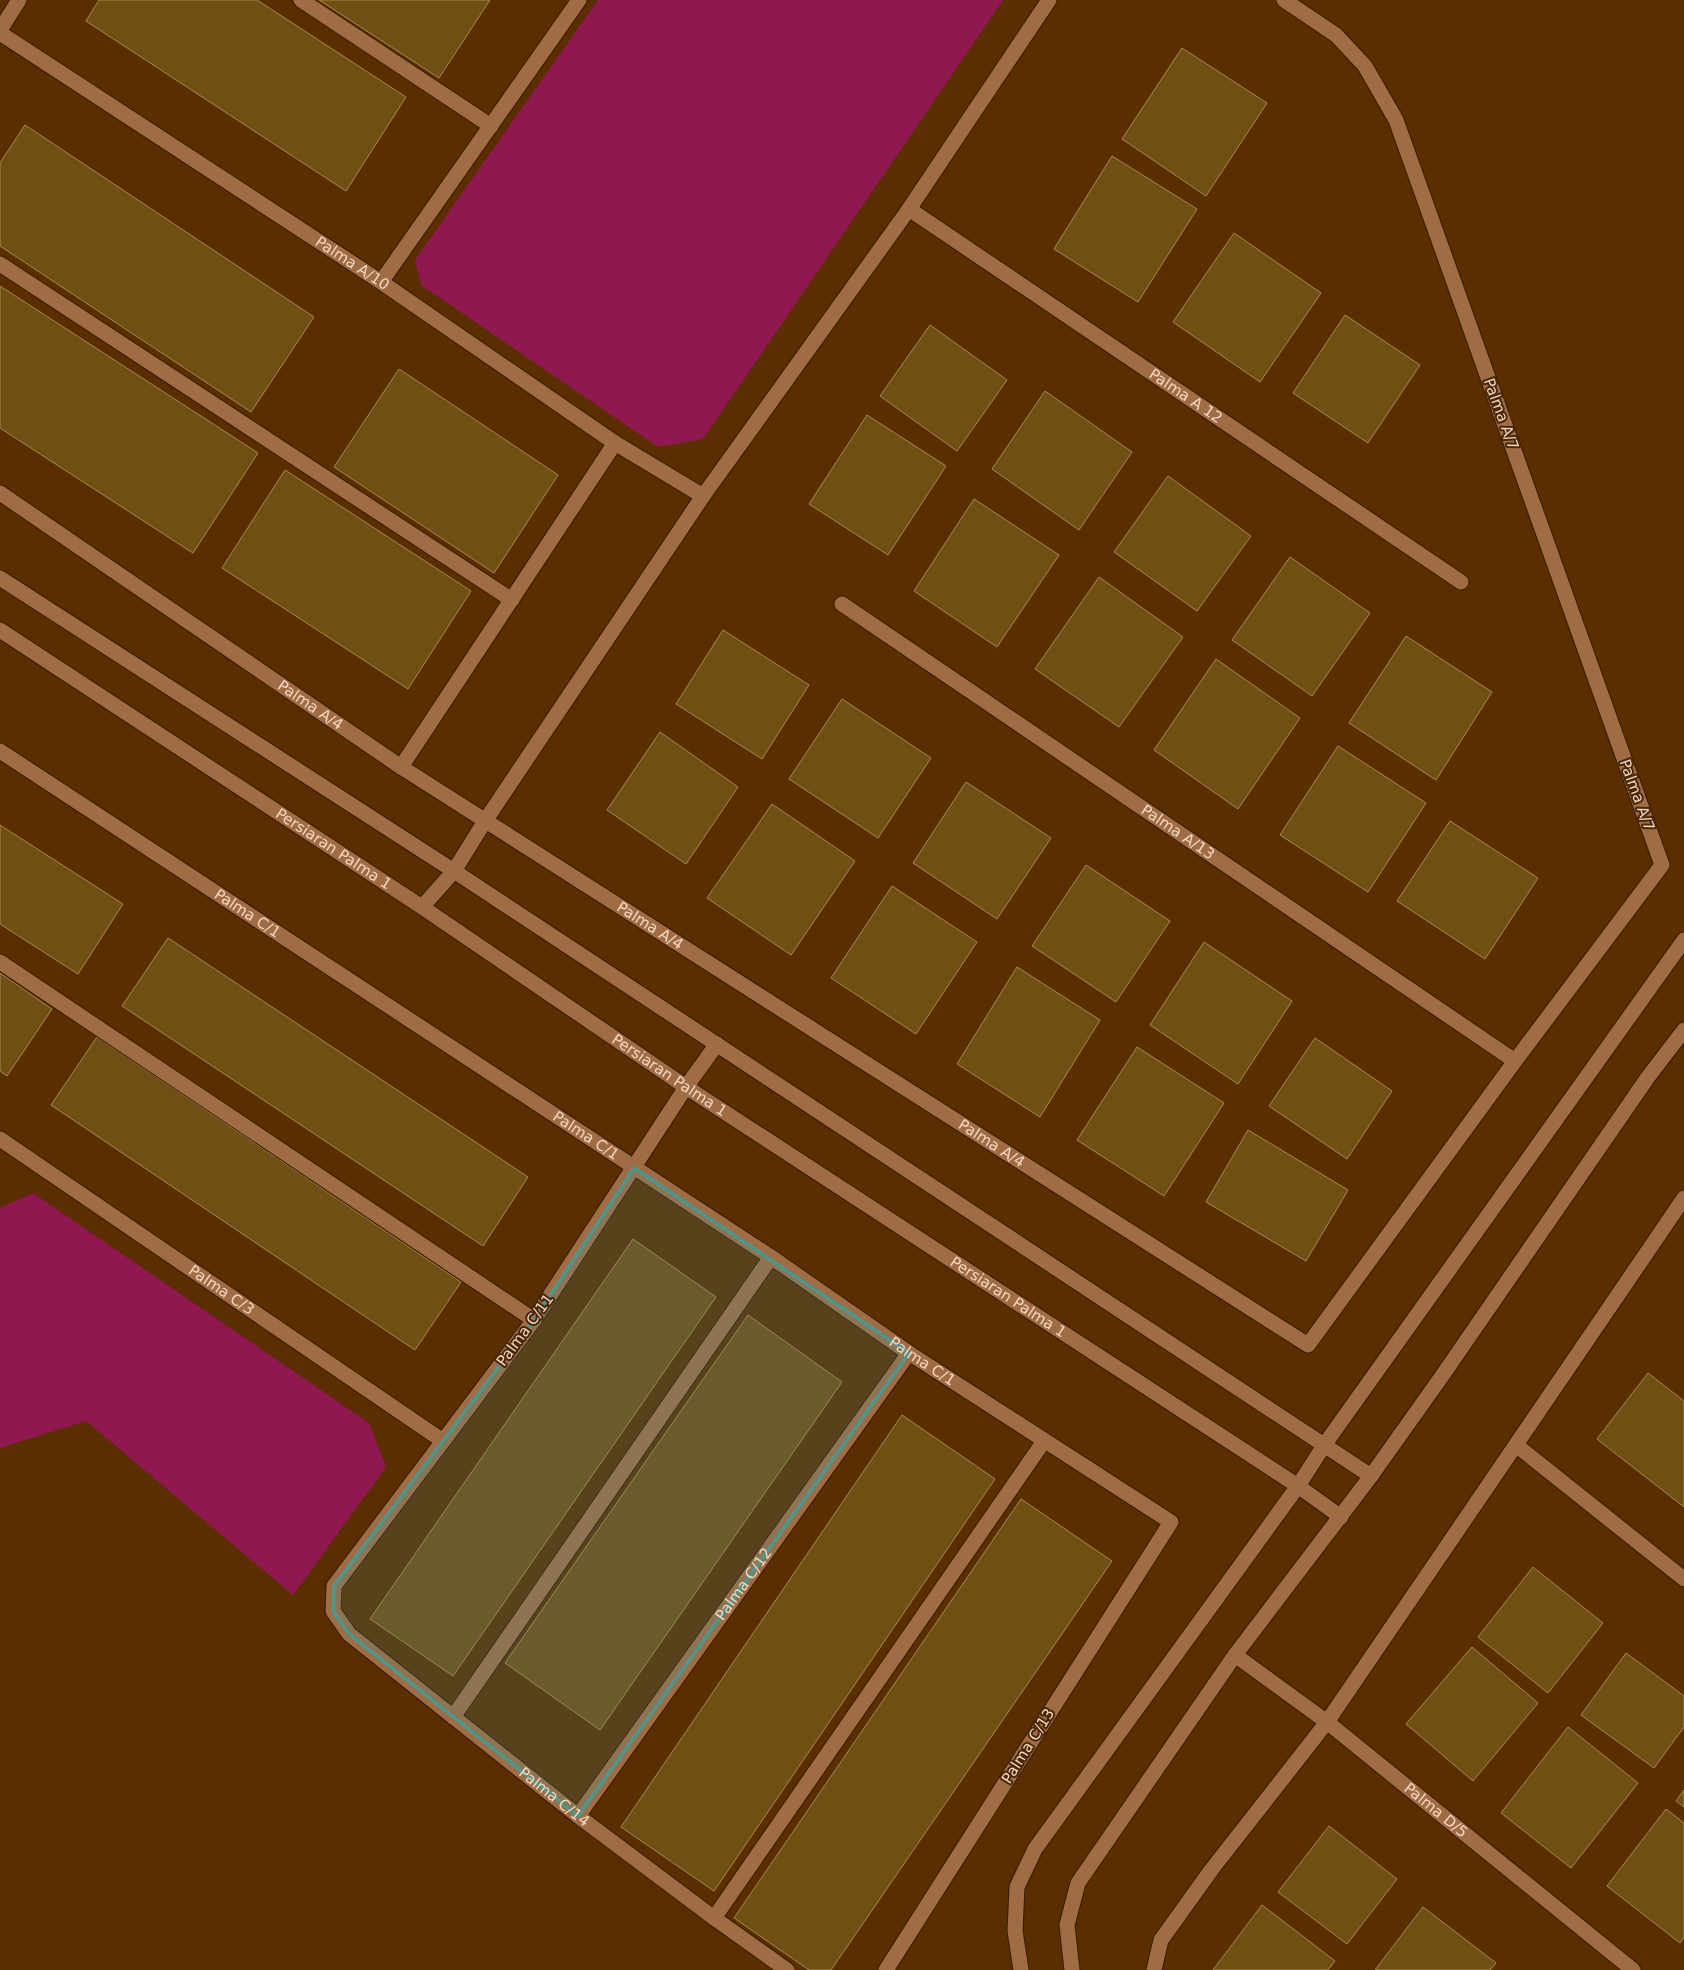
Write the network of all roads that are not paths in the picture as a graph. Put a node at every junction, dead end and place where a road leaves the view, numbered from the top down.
1 (19, 0) edge
2 (301, 0) edge
3 (579, 0) edge
4 (1048, 0) edge
5 (1284, 0) edge
6 (0, 32) edge
7 (491, 126) junction
8 (909, 209) junction
9 (0, 264) edge
10 (381, 282) junction
11 (615, 444) junction
12 (0, 493) edge
13 (703, 496) junction
14 (0, 578) edge
15 (1461, 582) dead end
16 (512, 600) junction
17 (842, 604) dead end
18 (0, 630) edge
19 (0, 751) edge
20 (401, 767) junction
21 (485, 821) junction
22 (454, 871) junction
23 (422, 907) junction
24 (1684, 940) edge
25 (0, 962) edge
26 (1684, 1030) edge
27 (717, 1044) junction
28 (1515, 1061) junction
29 (686, 1087) junction
30 (0, 1139) edge
31 (634, 1168) junction
32 (1684, 1198) edge
33 (771, 1257) junction
34 (534, 1320) junction
35 (909, 1353) junction
36 (443, 1441) junction
37 (1044, 1441) junction
38 (1325, 1444) junction
39 (1516, 1445) junction
40 (1371, 1476) junction
41 (1298, 1486) junction
42 (1341, 1517) junction
43 (1170, 1522) joint
44 (1684, 1579) edge
45 (333, 1611) joint
46 (1235, 1655) junction
47 (453, 1717) junction
48 (1327, 1722) junction
49 (578, 1816) junction
50 (714, 1918) junction
51 (787, 1970) edge
52 (886, 1970) edge
53 (1021, 1970) edge
54 (1072, 1970) edge
55 (1154, 1970) edge
56 (1633, 1970) edge

1 - 6 street
2 - 7 street
3 - 7 street
4 - 8 street
5 - 28 street, Palma A/7
6 - 10 street, Palma A/10
7 - 10 street
8 - 13 street
8 - 15 street, Palma A 12
9 - 16 street
10 - 11 street, Palma A/10
11 - 13 street, Palma A/10
11 - 16 street
12 - 20 street, Palma A/4
13 - 21 street
14 - 22 street
16 - 20 street
17 - 28 street, Palma A/13
18 - 23 street, Persiaran Palma 1
19 - 31 street, Palma C/1
20 - 21 street, Palma A/4
21 - 22 street
21 - 28 street, Palma A/4
22 - 23 street
22 - 27 street
23 - 29 street, Persiaran Palma 1
24 - 38 street
25 - 34 street
26 - 40 street
27 - 29 street, Palma C/11
27 - 38 street
29 - 31 street, Palma C/11
29 - 41 street, Persiaran Palma 1
30 - 36 street, Palma C/3
31 - 33 street, Palma C/1
31 - 34 street, Palma C/11
32 - 39 street
33 - 35 street, Palma C/1
33 - 47 street
34 - 36 street, Palma C/11
35 - 37 street, Palma C/1
35 - 49 street, Palma C/12
36 - 45 street, Palma C/11
37 - 43 street, Palma C/1
37 - 50 street
38 - 40 street
38 - 41 street
39 - 44 street
39 - 48 street
40 - 42 street
41 - 42 street, Persiaran Palma 1
41 - 53 street
42 - 46 street
43 - 52 street, Palma C/13
45 - 47 street, Palma C/14
46 - 48 street, Palma D/5
46 - 54 street
47 - 49 street, Palma C/14
48 - 55 street
48 - 56 street, Palma D/5
49 - 50 street, Palma C/14
50 - 51 street, Palma C/14

